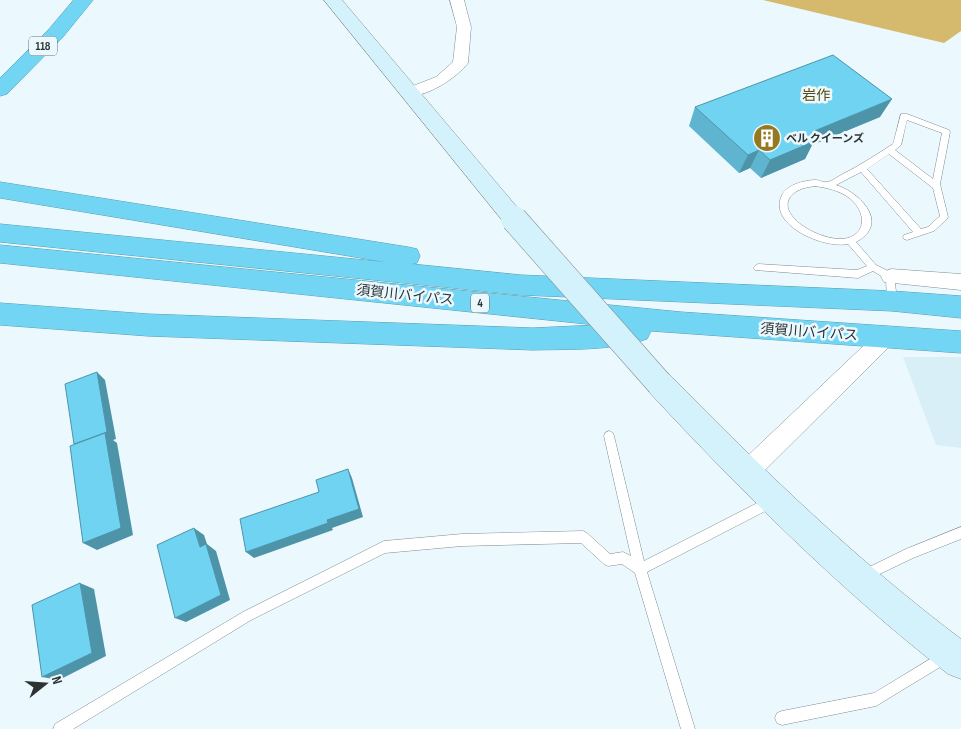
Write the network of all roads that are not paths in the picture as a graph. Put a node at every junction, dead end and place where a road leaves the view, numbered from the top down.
1 (62, 0) edge
2 (84, 0) edge
3 (333, 0) edge
4 (457, 0) edge
5 (44, 18) dead end
6 (0, 90) edge
7 (411, 92) junction
8 (890, 150) junction
9 (862, 168) junction
10 (829, 185) junction
11 (937, 187) junction
12 (0, 190) edge
13 (0, 233) edge
14 (919, 233) junction
15 (907, 237) dead end
16 (850, 241) junction
17 (0, 254) edge
18 (873, 267) junction
19 (758, 268) dead end
20 (891, 277) junction
21 (961, 282) edge
22 (672, 292) junction
23 (892, 302) junction
24 (961, 307) edge
25 (0, 314) edge
26 (681, 323) junction
27 (886, 337) junction
28 (961, 342) edge
29 (609, 436) dead end
30 (745, 474) junction
31 (774, 500) junction
32 (961, 533) edge
33 (640, 569) junction
34 (860, 578) junction
35 (956, 657) edge
36 (782, 718) dead end
37 (60, 729) edge
38 (688, 729) edge

1 - 5 highway, 118
2 - 6 highway, 118
3 - 7 street
4 - 7 street
7 - 30 street, bridge
8 - 9 lane
8 - 11 lane
8 - 11 lane
9 - 10 lane
9 - 14 lane
10 - 16 lane
10 - 16 lane
11 - 14 lane
12 - 22 highway
13 - 22 highway, 須賀川バイパス / 4
14 - 15 lane
16 - 18 lane
17 - 26 highway, 須賀川バイパス / 4
18 - 19 lane
18 - 20 lane
20 - 21 street
20 - 23 lane
22 - 23 highway, 須賀川バイパス / 4
23 - 24 highway, 須賀川バイパス / 4
25 - 26 highway
26 - 27 highway, 須賀川バイパス / 4
27 - 28 highway, 須賀川バイパス / 4
27 - 30 street
29 - 33 lane
30 - 31 street
31 - 33 lane
31 - 34 street
32 - 34 lane
33 - 37 lane
33 - 38 lane
34 - 35 street
35 - 36 lane

